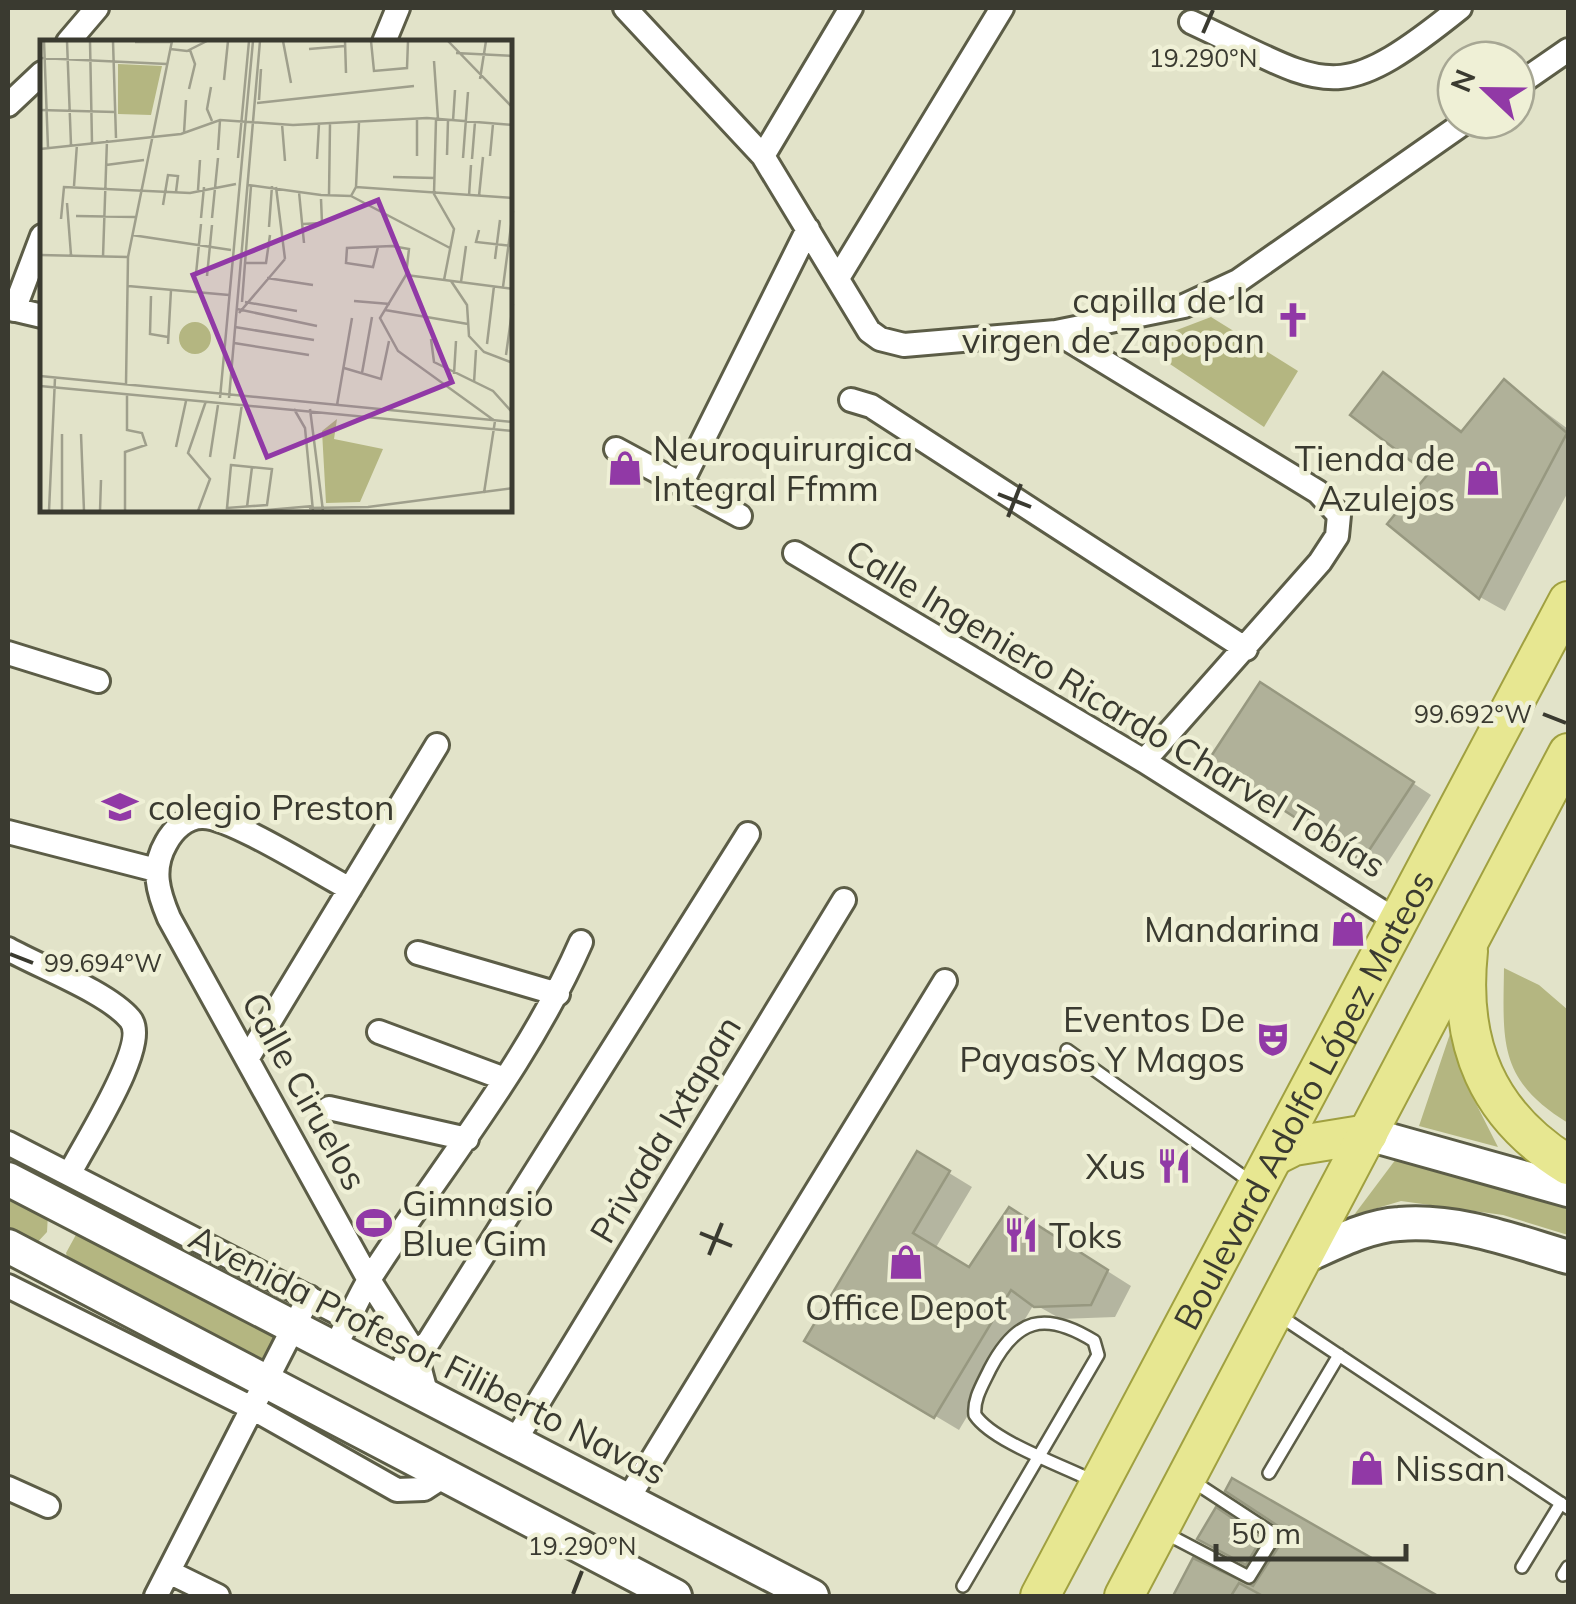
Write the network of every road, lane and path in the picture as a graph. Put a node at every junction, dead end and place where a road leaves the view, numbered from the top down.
1 (96, 8) edge
2 (398, 8) edge
3 (851, 8) edge
4 (1002, 8) edge
5 (1460, 8) edge
6 (638, 12) edge
7 (1191, 22) dead end
8 (70, 40) edge
9 (385, 40) edge
10 (1568, 50) edge
11 (1536, 72) edge
12 (40, 75) edge
13 (8, 105) edge
14 (1439, 140) edge
15 (762, 156) junction
16 (808, 229) junction
17 (40, 241) edge
18 (838, 278) junction
19 (11, 309) edge
20 (40, 316) edge
21 (1056, 332) junction
22 (851, 400) dead end
23 (616, 449) dead end
24 (681, 484) junction
25 (740, 516) dead end
26 (795, 553) dead end
27 (1568, 601) edge
28 (1246, 649) junction
29 (8, 653) edge
30 (98, 681) dead end
31 (438, 746) dead end
32 (1568, 754) edge
33 (1144, 761) junction
34 (8, 832) edge
35 (748, 834) dead end
36 (156, 870) junction
37 (350, 889) junction
38 (844, 900) dead end
39 (1400, 923) junction
40 (581, 942) dead end
41 (1468, 944) junction
42 (8, 950) edge
43 (418, 952) dead end
44 (945, 981) dead end
45 (558, 994) junction
46 (379, 1032) dead end
47 (1068, 1050) dead end
48 (247, 1058) junction
49 (506, 1079) junction
50 (328, 1108) dead end
51 (1368, 1134) junction
52 (467, 1139) junction
53 (8, 1143) edge
54 (1568, 1165) edge
55 (1268, 1171) junction
56 (70, 1173) junction
57 (8, 1179) edge
58 (1568, 1190) edge
59 (71, 1214) junction
60 (8, 1246) edge
61 (1303, 1257) junction
62 (1568, 1257) edge
63 (43, 1265) junction
64 (369, 1280) junction
65 (8, 1286) edge
66 (309, 1297) junction
67 (1274, 1312) junction
68 (350, 1319) junction
69 (293, 1328) junction
70 (334, 1350) junction
71 (416, 1354) junction
72 (1339, 1355) junction
73 (388, 1376) junction
74 (259, 1394) junction
75 (426, 1396) junction
76 (513, 1444) junction
77 (1037, 1453) junction
78 (1268, 1473) dead end
79 (1187, 1477) junction
80 (1100, 1484) junction
81 (8, 1488) edge
82 (626, 1502) junction
83 (48, 1506) dead end
84 (1565, 1506) edge
85 (1159, 1530) junction
86 (1522, 1567) dead end
87 (169, 1572) junction
88 (963, 1586) dead end
89 (156, 1596) edge
90 (218, 1596) edge
91 (674, 1596) edge
92 (812, 1596) edge
93 (1040, 1596) edge
94 (1124, 1596) edge

1 - 8 street
2 - 9 street
3 - 15 street
4 - 18 street
5 - 7 street
6 - 15 street
10 - 11 street
12 - 13 street
14 - 21 street
15 - 16 street
16 - 18 street
16 - 24 street
17 - 19 street
18 - 21 street
19 - 20 street
21 - 28 street
22 - 28 street
23 - 24 street
24 - 25 street
26 - 33 street, Calle Ingeniero Ricardo Charvel Tobías
27 - 39 main road, Boulevard Adolfo López Mateos
28 - 33 street
29 - 30 street
31 - 37 street
32 - 41 main road, Boulevard Adolfo López Mateos
33 - 39 street, Calle Ingeniero Ricardo Charvel Tobías
34 - 36 street
35 - 71 street
36 - 37 street
36 - 48 street, Calle Ciruelos
37 - 48 street
38 - 76 street, Privada Ixtapan
39 - 55 main road, Boulevard Adolfo López Mateos
40 - 45 street
41 - 51 main road, Boulevard Adolfo López Mateos
41 - 54 main road
42 - 56 street
43 - 45 street
44 - 82 street
45 - 49 street
46 - 49 street
47 - 55 lane
48 - 64 street, Calle Ciruelos
49 - 52 street
50 - 52 street
51 - 55 main road
51 - 58 main road
51 - 61 main road, Boulevard Adolfo López Mateos
52 - 64 street
53 - 56 street
55 - 80 main road, Boulevard Adolfo López Mateos
56 - 66 street
57 - 59 main road, Avenida Profesor Filiberto Navas
59 - 63 main road
59 - 69 main road, Avenida Profesor Filiberto Navas
60 - 63 main road
61 - 62 main road
61 - 67 main road, Boulevard Adolfo López Mateos
63 - 74 main road
64 - 68 street
64 - 71 street, Calle Ciruelos
65 - 74 street
66 - 68 street
66 - 69 street
67 - 72 lane
67 - 79 main road, Boulevard Adolfo López Mateos
68 - 70 street
69 - 70 main road, Avenida Profesor Filiberto Navas
69 - 74 street
70 - 73 main road, Avenida Profesor Filiberto Navas
71 - 73 street
71 - 75 street, Calle Ciruelos
72 - 78 lane
72 - 84 lane
73 - 75 main road, Avenida Profesor Filiberto Navas
74 - 87 street
74 - 91 main road
75 - 76 main road, Avenida Profesor Filiberto Navas
76 - 82 main road, Avenida Profesor Filiberto Navas
77 - 77 lane
77 - 80 lane
77 - 88 lane
79 - 85 main road, Boulevard Adolfo López Mateos
79 - 85 lane
80 - 93 main road, Boulevard Adolfo López Mateos
81 - 83 street
82 - 92 main road, Avenida Profesor Filiberto Navas
84 - 86 lane
85 - 94 main road, Boulevard Adolfo López Mateos
87 - 89 street
87 - 90 street

